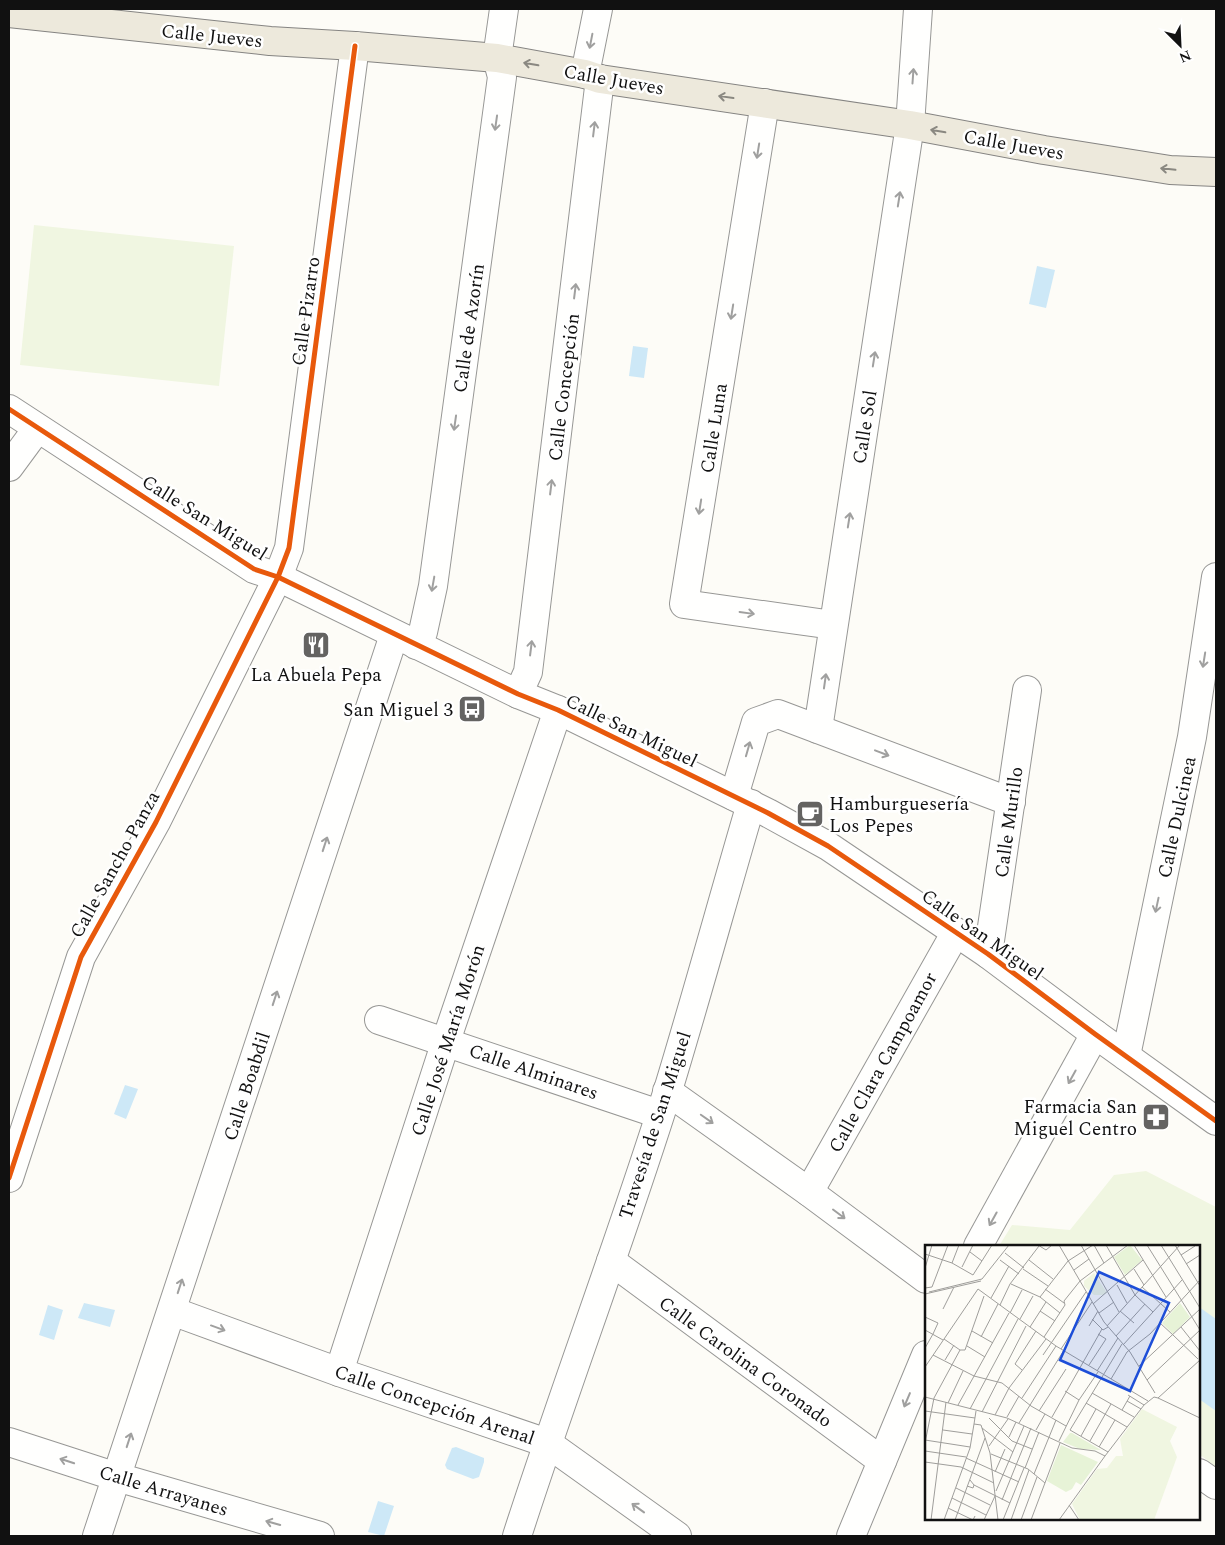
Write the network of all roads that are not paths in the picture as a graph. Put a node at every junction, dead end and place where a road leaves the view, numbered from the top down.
1 (504, 9) edge
2 (598, 9) edge
3 (918, 9) edge
4 (9, 13) edge
5 (355, 46) junction
6 (497, 58) junction
7 (593, 76) junction
8 (766, 103) junction
9 (910, 125) junction
10 (1216, 172) edge
11 (9, 409) edge
12 (37, 428) junction
13 (9, 467) edge
14 (278, 577) junction
15 (1216, 577) edge
16 (833, 625) junction
17 (405, 640) junction
18 (1027, 690) dead end
19 (518, 694) junction
20 (558, 710) junction
21 (818, 729) junction
22 (743, 800) junction
23 (1011, 802) junction
24 (956, 932) junction
25 (988, 954) junction
26 (379, 1020) dead end
27 (1095, 1034) junction
28 (446, 1041) junction
29 (1126, 1056) junction
30 (663, 1103) junction
31 (1216, 1121) edge
32 (9, 1178) edge
33 (809, 1192) junction
34 (979, 1245) edge
35 (611, 1261) junction
36 (925, 1278) edge
37 (172, 1311) junction
38 (925, 1357) edge
39 (339, 1372) junction
40 (9, 1442) edge
41 (547, 1443) junction
42 (882, 1461) junction
43 (1200, 1473) edge
44 (117, 1477) junction
45 (1216, 1485) edge
46 (98, 1536) edge
47 (320, 1536) edge
48 (517, 1536) edge
49 (677, 1536) edge
50 (851, 1536) edge

1 - 6 street, Calle de Azorín
2 -> 7 street, Calle Concepción
9 -> 3 street, Calle Sol
4 - 5 main road, Calle Jueves
5 - 6 main road, Calle Jueves
5 - 14 street, Calle Pizarro
7 -> 6 main road, Calle Jueves
6 -> 17 street, Calle de Azorín
8 -> 7 main road, Calle Jueves
19 -> 7 street, Calle Concepción
8 - 9 main road, Calle Jueves
8 -> 16 street, Calle Luna
10 -> 9 main road, Calle Jueves
16 -> 9 street, Calle Sol
11 - 12 street, Calle San Miguel
12 - 13 street
12 - 14 street, Calle San Miguel
14 - 17 street, Calle San Miguel
14 - 32 street, Calle Sancho Panza
15 -> 29 street, Calle Dulcinea
21 -> 16 street, Calle Sol
17 - 19 street, Calle San Miguel
37 -> 17 street, Calle Boabdil
18 - 23 street, Calle Murillo
19 - 20 street, Calle San Miguel
20 - 22 street, Calle San Miguel
20 - 28 street, Calle José María Morón
22 -> 21 street
21 -> 23 street
22 - 24 street, Calle San Miguel
22 - 30 street, Travesía de San Miguel
23 - 25 street, Calle Murillo
24 - 25 street, Calle San Miguel
24 - 33 street, Calle Clara Campoamor
25 - 27 street, Calle San Miguel
26 - 28 street, Calle Alminares
27 - 29 street, Calle San Miguel
27 -> 34 street
28 - 30 street, Calle Alminares
28 - 39 street, Calle José María Morón
29 - 31 street, Calle San Miguel
30 -> 33 street, Calle Alminares
30 - 35 street, Travesía de San Miguel
33 -> 36 street, Calle Alminares
35 - 41 street, Travesía de San Miguel
35 - 42 street, Calle Carolina Coronado
37 -> 39 street, Calle Concepción Arenal
44 -> 37 street, Calle Boabdil
38 -> 42 street
39 - 41 street, Calle Concepción Arenal
44 -> 40 street, Calle Arrayanes
41 - 48 street, Travesía de San Miguel
49 -> 41 street, Calle Concepción Arenal
42 - 50 street
43 - 45 street
44 - 46 street, Calle Boabdil
47 -> 44 street, Calle Arrayanes

